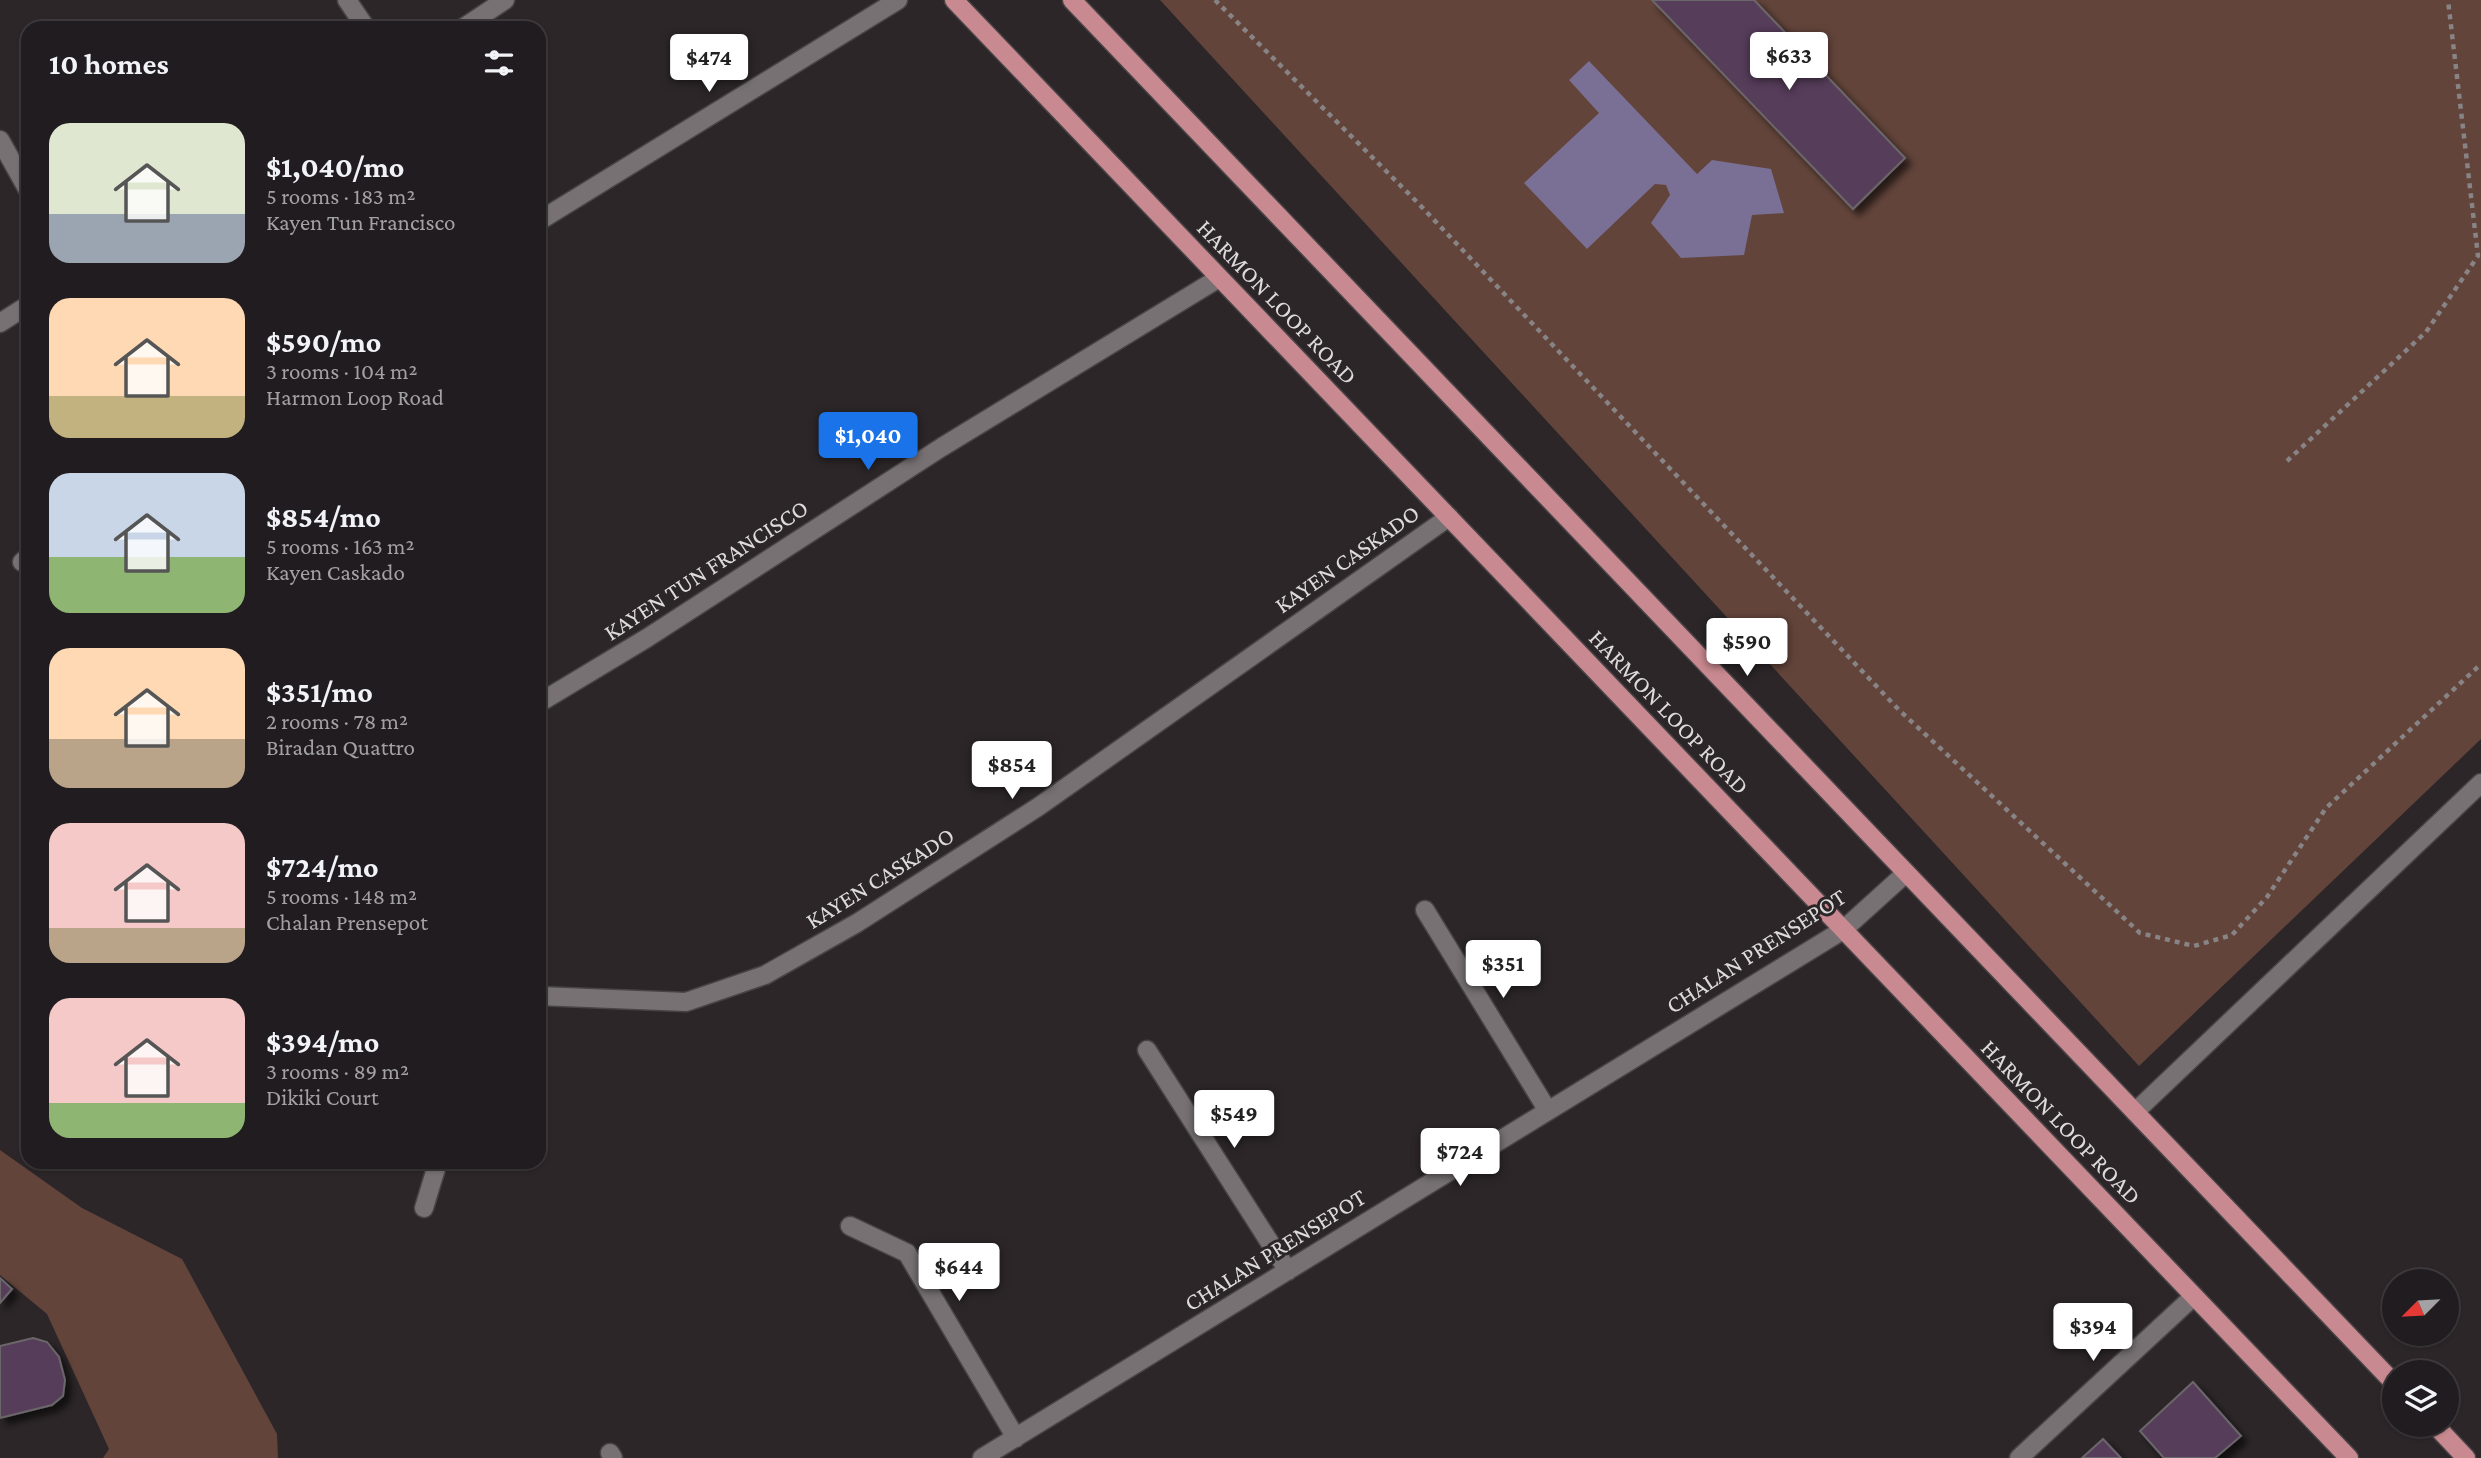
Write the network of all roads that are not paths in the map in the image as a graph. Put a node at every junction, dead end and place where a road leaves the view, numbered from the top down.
1 (348, 0) edge
2 (505, 0) edge
3 (898, 0) edge
4 (954, 0) edge
5 (1072, 0) edge
6 (362, 21) edge
7 (474, 21) edge
8 (0, 140) edge
9 (21, 178) edge
10 (546, 217) edge
11 (1219, 278) junction
12 (21, 310) edge
13 (0, 323) edge
14 (1449, 517) junction
15 (546, 699) edge
16 (2481, 783) edge
17 (1906, 873) junction
18 (1426, 910) dead end
19 (1843, 930) junction
20 (546, 996) edge
21 (1147, 1050) dead end
22 (1548, 1111) junction
23 (2135, 1112) junction
24 (436, 1169) edge
25 (424, 1208) dead end
26 (850, 1226) dead end
27 (1288, 1271) junction
28 (2194, 1296) junction
29 (2382, 1370) edge
30 (2446, 1437) edge
31 (1016, 1438) junction
32 (982, 1458) edge
33 (2019, 1458) edge
34 (2349, 1458) edge
35 (2466, 1458) edge

1 - 6 street
2 - 7 street
3 - 10 street
4 - 11 main road, HARMON LOOP ROAD
5 - 17 main road
8 - 9 street
11 - 14 main road, HARMON LOOP ROAD
11 - 15 street, KAYEN TUN FRANCISCO
12 - 13 street
14 - 19 main road, HARMON LOOP ROAD
14 - 20 street, KAYEN CASKADO
16 - 23 street
17 - 19 street, CHALAN PRENSEPOT
17 - 23 main road
18 - 22 street
19 - 22 street, CHALAN PRENSEPOT
19 - 28 main road, HARMON LOOP ROAD
21 - 27 street
22 - 27 street, CHALAN PRENSEPOT
23 - 29 main road
24 - 25 street
26 - 31 street
27 - 31 street, CHALAN PRENSEPOT
28 - 33 street
28 - 34 main road, HARMON LOOP ROAD
30 - 35 main road
31 - 32 street, CHALAN PRENSEPOT

